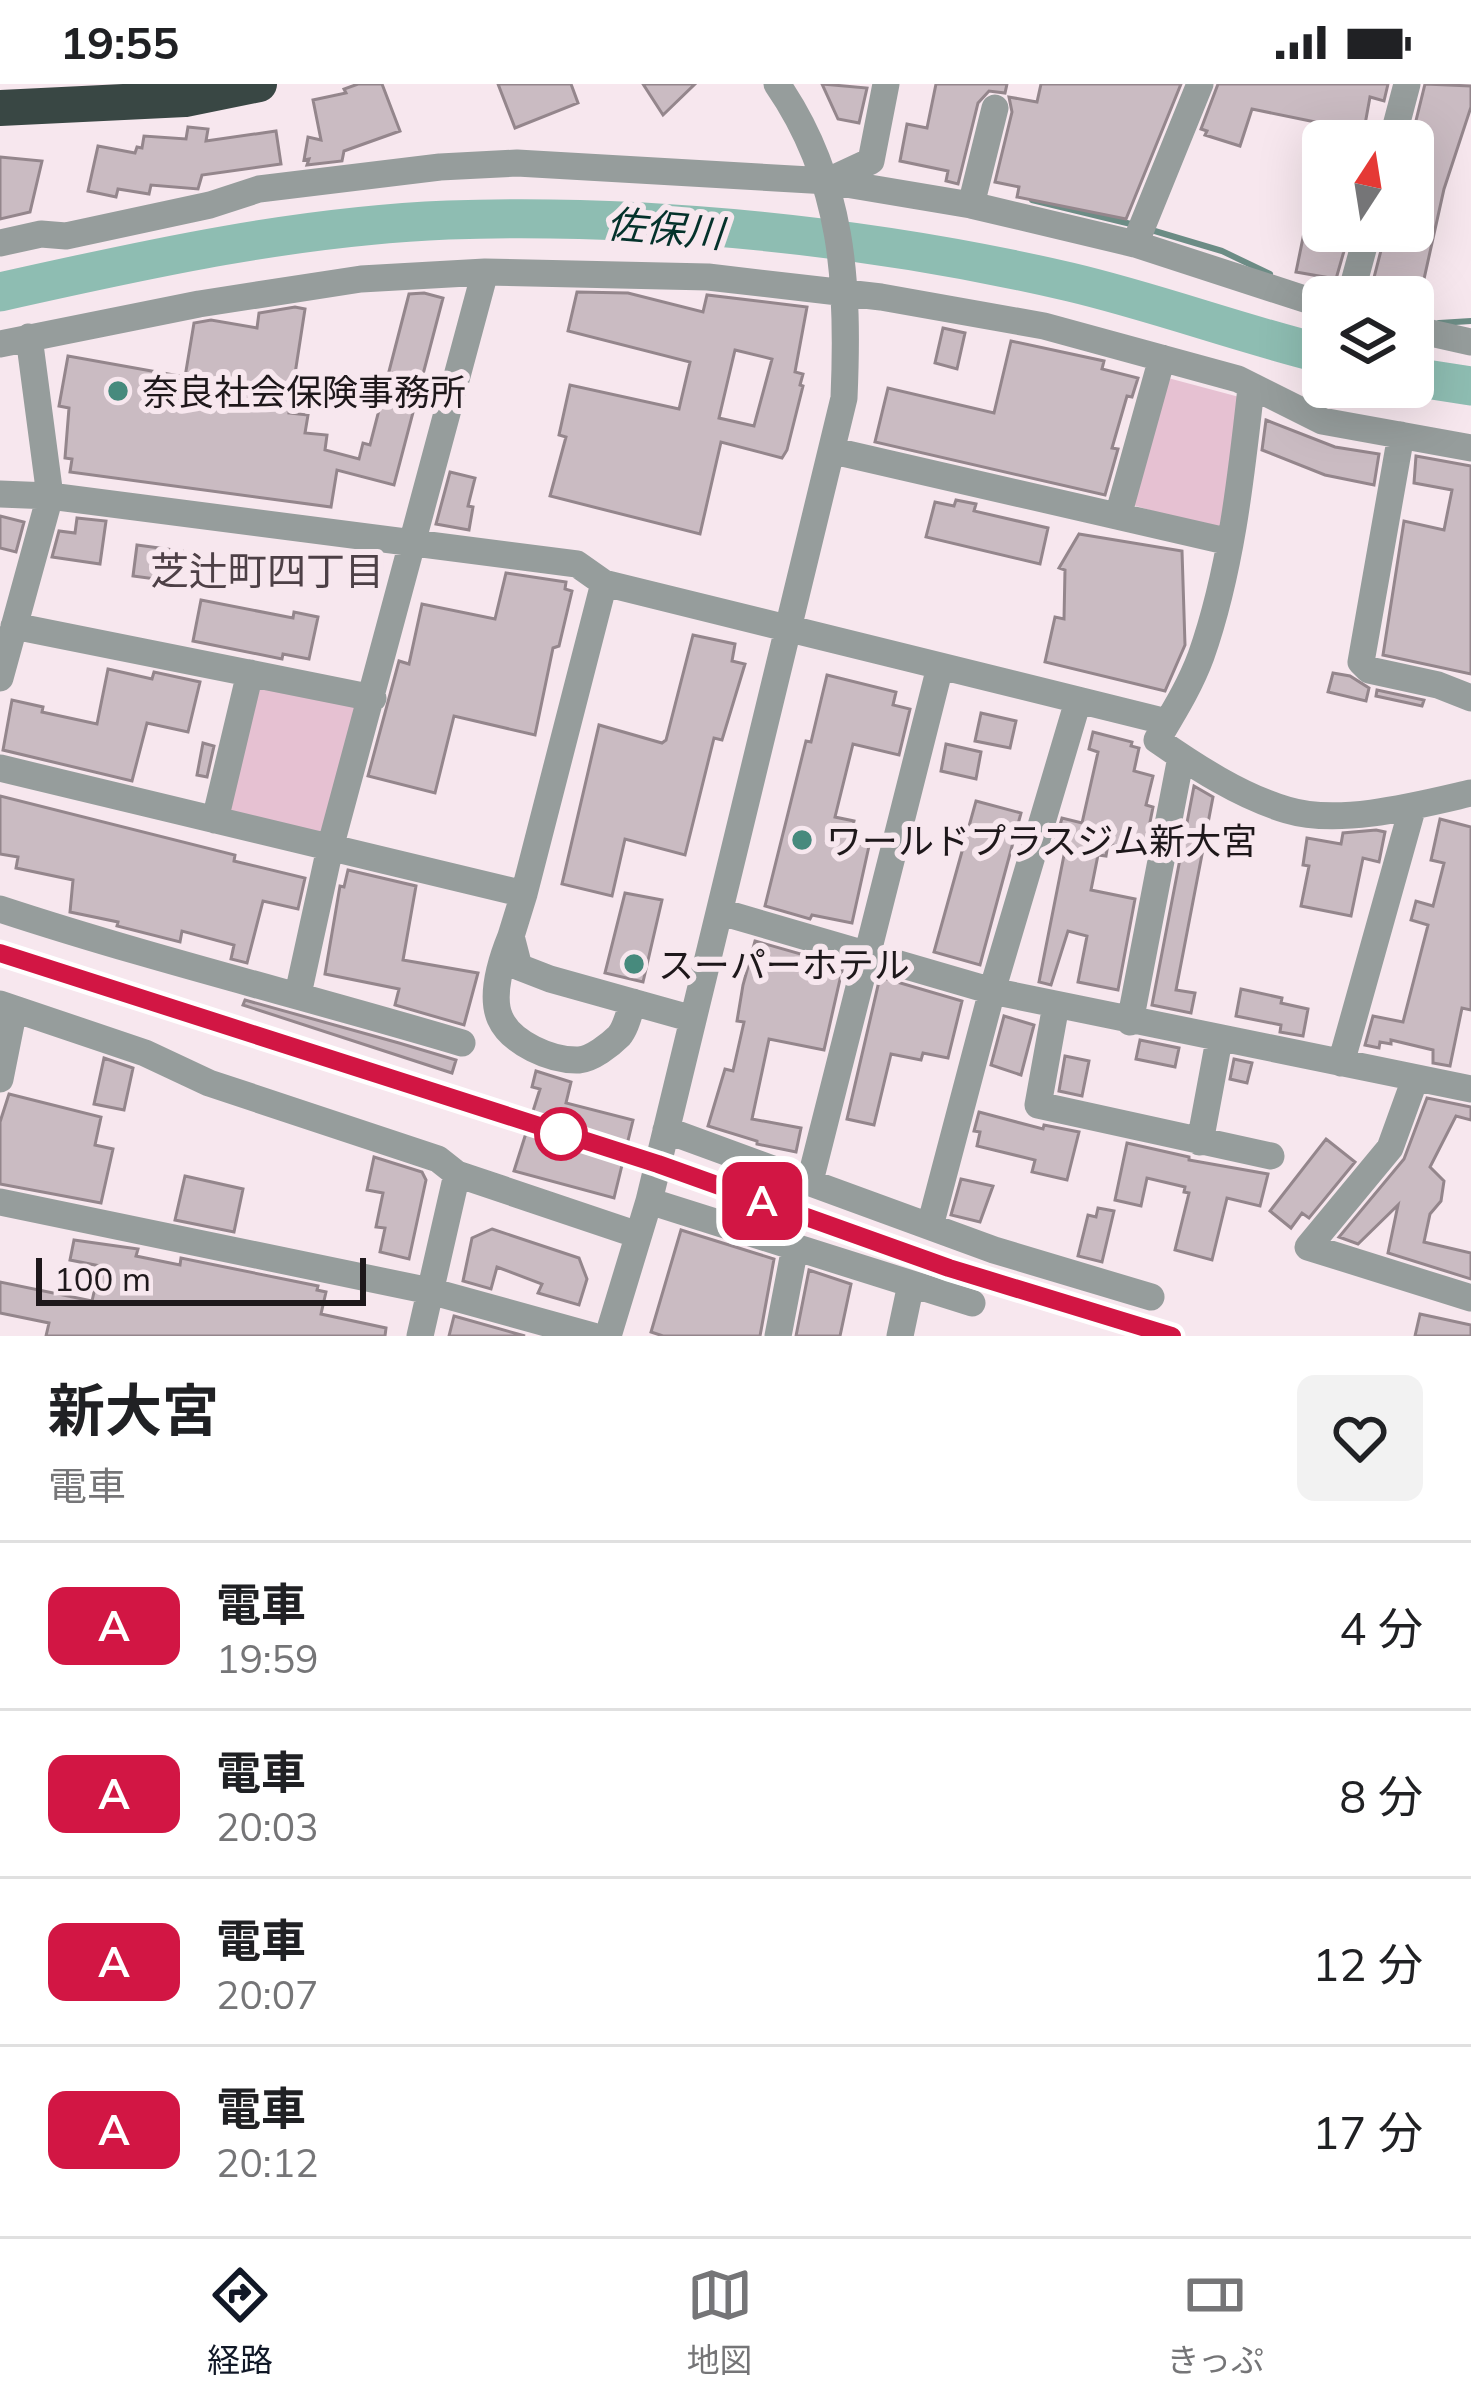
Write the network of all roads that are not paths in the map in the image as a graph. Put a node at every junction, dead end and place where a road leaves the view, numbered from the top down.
1 (259, 84) edge
2 (777, 84) edge
3 (886, 84) edge
4 (1200, 84) edge
5 (1407, 84) edge
6 (995, 108) dead end
7 (0, 109) edge
8 (1398, 120) edge
9 (829, 190) junction
10 (971, 205) junction
11 (0, 243) edge
12 (1135, 244) junction
13 (485, 272) junction
14 (846, 288) junction
15 (1302, 298) edge
16 (1434, 334) edge
17 (29, 338) junction
18 (1471, 342) edge
19 (0, 344) edge
20 (1162, 358) junction
21 (1251, 388) junction
22 (1401, 435) junction
23 (1471, 448) edge
24 (834, 451) junction
25 (0, 494) edge
26 (50, 496) junction
27 (1118, 516) junction
28 (411, 542) junction
29 (1230, 542) junction
30 (604, 583) junction
31 (14, 626) junction
32 (790, 629) junction
33 (940, 668) junction
34 (250, 674) junction
35 (0, 678) edge
36 (373, 698) junction
37 (1471, 698) edge
38 (1078, 701) junction
39 (1168, 722) junction
40 (1181, 757) junction
41 (0, 768) edge
42 (1471, 793) edge
43 (1413, 806) junction
44 (215, 820) junction
45 (330, 848) junction
46 (524, 894) junction
47 (0, 909) edge
48 (721, 912) junction
49 (511, 936) junction
50 (867, 956) junction
51 (992, 991) junction
52 (298, 994) junction
53 (633, 1002) junction
54 (1057, 1005) junction
55 (7, 1007) edge
56 (693, 1019) junction
57 (1130, 1022) junction
58 (1219, 1040) junction
59 (462, 1042) dead end
60 (1341, 1063) junction
61 (0, 1079) edge
62 (1415, 1079) junction
63 (1471, 1089) edge
64 (666, 1130) junction
65 (1200, 1142) junction
66 (1271, 1156) dead end
67 (457, 1174) junction
68 (809, 1181) junction
69 (649, 1201) junction
70 (0, 1202) edge
71 (930, 1226) junction
72 (638, 1235) junction
73 (795, 1247) junction
74 (910, 1284) junction
75 (430, 1291) junction
76 (1151, 1297) dead end
77 (1471, 1298) edge
78 (972, 1303) dead end
79 (420, 1336) edge
80 (593, 1336) edge
81 (608, 1336) edge
82 (778, 1336) edge
83 (900, 1336) edge

1 - 7 highway
2 - 9 street
3 - 9 street
4 - 12 street
5 - 8 street
6 - 10 street
9 - 10 street
9 - 11 street
9 - 14 street
10 - 12 street
12 - 15 street
13 - 14 street
13 - 17 street
13 - 28 street
14 - 20 street
14 - 24 street
16 - 18 street
17 - 19 street
17 - 26 street
20 - 21 street
20 - 27 street
21 - 22 street
21 - 29 street
22 - 23 street
22 - 37 street
24 - 27 street
24 - 32 street
25 - 26 street
26 - 28 street
26 - 31 street
27 - 29 street
28 - 30 street
28 - 36 street
29 - 39 street
30 - 32 street
30 - 46 street
31 - 34 street
31 - 35 street
32 - 33 street
32 - 48 street
33 - 38 street
33 - 50 street
34 - 36 street
34 - 44 street
36 - 45 street
38 - 39 street
38 - 51 street
39 - 40 street
40 - 43 street
40 - 57 street
41 - 44 street
42 - 43 street
43 - 60 street
44 - 45 street
45 - 46 street
45 - 52 street
46 - 49 street
47 - 52 street
48 - 50 street
48 - 56 street
49 - 53 street
49 - 53 street
50 - 51 street
50 - 68 street
51 - 54 street
51 - 71 street
52 - 59 street
53 - 56 street
54 - 57 street
54 - 65 street
55 - 61 street
55 - 67 street
56 - 64 street
57 - 58 street
58 - 60 street
58 - 65 street
60 - 62 street
62 - 63 street
62 - 77 street
64 - 68 street
64 - 69 street
65 - 66 street
67 - 72 street
67 - 75 street
68 - 71 street
69 - 72 street
69 - 73 street
70 - 75 street
71 - 76 street
72 - 81 street
73 - 74 street
73 - 82 street
74 - 78 street
74 - 83 street
75 - 79 street
75 - 80 street

